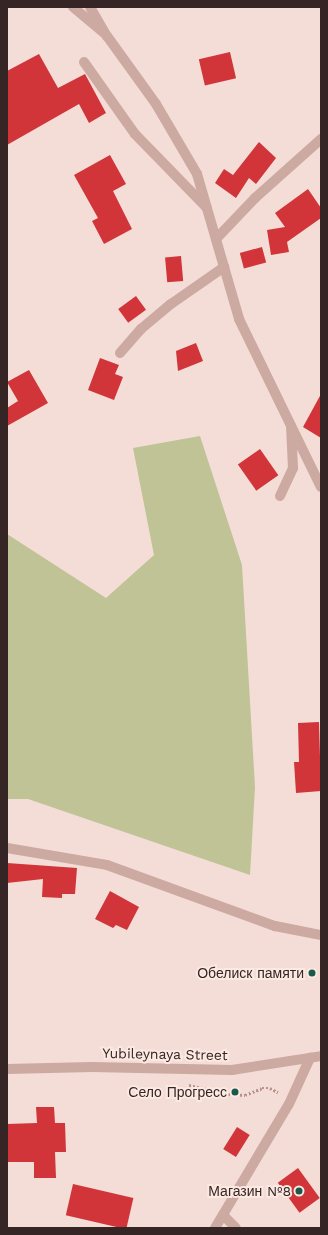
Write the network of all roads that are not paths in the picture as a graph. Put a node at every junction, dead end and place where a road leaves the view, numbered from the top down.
1 (73, 7) edge
2 (90, 7) edge
3 (107, 36) junction
4 (84, 62) dead end
5 (321, 139) edge
6 (207, 208) junction
7 (216, 239) junction
8 (224, 267) junction
9 (120, 352) dead end
10 (291, 426) junction
11 (321, 487) edge
12 (280, 496) dead end
13 (7, 848) edge
14 (321, 936) edge
15 (321, 1056) edge
16 (310, 1058) junction
17 (7, 1069) edge
18 (223, 1216) junction
19 (215, 1228) edge
20 (236, 1228) edge

1 - 3 street
2 - 3 street
3 - 6 street
4 - 6 street
5 - 7 street
6 - 7 street
7 - 8 street
8 - 9 street
8 - 10 street
10 - 11 street
10 - 12 street
13 - 14 street
15 - 16 street, Yubileynaya Street
16 - 17 street, Yubileynaya Street
16 - 18 street
18 - 19 street
18 - 20 street

